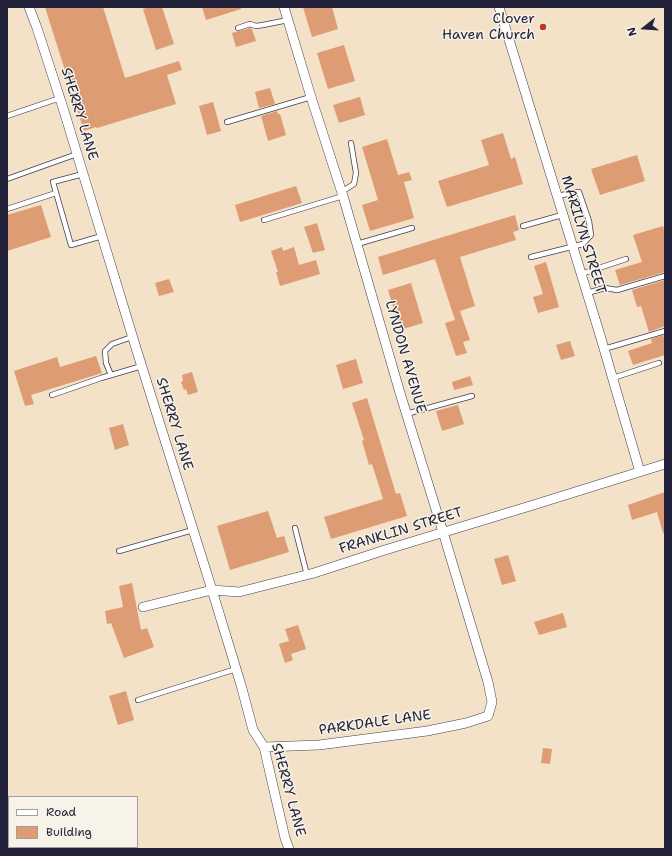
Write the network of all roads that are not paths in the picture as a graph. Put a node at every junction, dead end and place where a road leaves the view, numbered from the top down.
1 (29, 7) edge
2 (284, 7) edge
3 (499, 7) edge
4 (288, 20) junction
5 (238, 28) dead end
6 (311, 96) junction
7 (60, 98) junction
8 (7, 116) edge
9 (227, 122) dead end
10 (351, 143) dead end
11 (77, 154) junction
12 (83, 174) junction
13 (7, 179) edge
14 (342, 193) junction
15 (56, 194) junction
16 (556, 196) junction
17 (7, 209) edge
18 (562, 215) junction
19 (264, 220) dead end
20 (523, 226) dead end
21 (412, 228) dead end
22 (102, 236) junction
23 (357, 244) junction
24 (572, 247) junction
25 (531, 258) dead end
26 (626, 259) dead end
27 (581, 274) junction
28 (665, 276) edge
29 (587, 294) junction
30 (665, 331) edge
31 (132, 337) junction
32 (604, 349) junction
33 (658, 363) dead end
34 (142, 366) junction
35 (111, 375) junction
36 (613, 378) junction
37 (52, 395) dead end
38 (472, 396) dead end
39 (406, 414) junction
40 (665, 464) edge
41 (640, 472) junction
42 (295, 528) dead end
43 (193, 530) junction
44 (443, 532) junction
45 (119, 551) dead end
46 (307, 575) junction
47 (212, 590) junction
48 (143, 607) dead end
49 (236, 669) junction
50 (138, 700) dead end
51 (488, 716) joint
52 (264, 747) junction
53 (289, 849) edge

1 - 7 street, SHERRY LANE
2 - 4 street, LYNDON AVENUE
3 - 16 street, MARILYN STREET
4 - 5 lane
4 - 6 street, LYNDON AVENUE
6 - 9 lane
6 - 14 street, LYNDON AVENUE
7 - 8 lane
7 - 11 street, SHERRY LANE
10 - 14 lane
11 - 12 street, SHERRY LANE
11 - 13 lane
12 - 15 lane
12 - 22 street, SHERRY LANE
14 - 19 lane
14 - 23 street, LYNDON AVENUE
15 - 17 lane
15 - 22 lane
16 - 18 street, MARILYN STREET
16 - 24 lane
18 - 20 lane
18 - 24 street, MARILYN STREET
21 - 23 lane
22 - 31 street, SHERRY LANE
23 - 39 street, LYNDON AVENUE
24 - 25 lane
24 - 27 street, MARILYN STREET
26 - 27 lane
27 - 29 street, MARILYN STREET
28 - 29 lane
29 - 32 street, MARILYN STREET
30 - 32 lane
31 - 34 street, SHERRY LANE
31 - 35 lane
32 - 36 street, MARILYN STREET
33 - 36 lane
34 - 35 lane
34 - 43 street, SHERRY LANE
35 - 37 lane
36 - 41 street, MARILYN STREET
38 - 39 lane
39 - 44 street, LYNDON AVENUE
40 - 41 street, FRANKLIN STREET
41 - 44 street, FRANKLIN STREET
42 - 46 lane
43 - 45 lane
43 - 47 street, SHERRY LANE
44 - 46 street, FRANKLIN STREET
44 - 51 street, LYNDON AVENUE
46 - 47 street, FRANKLIN STREET
47 - 48 street, FRANKLIN STREET
47 - 49 street, SHERRY LANE
49 - 50 lane
49 - 52 street, SHERRY LANE
51 - 52 street, PARKDALE LANE
52 - 53 street, SHERRY LANE

